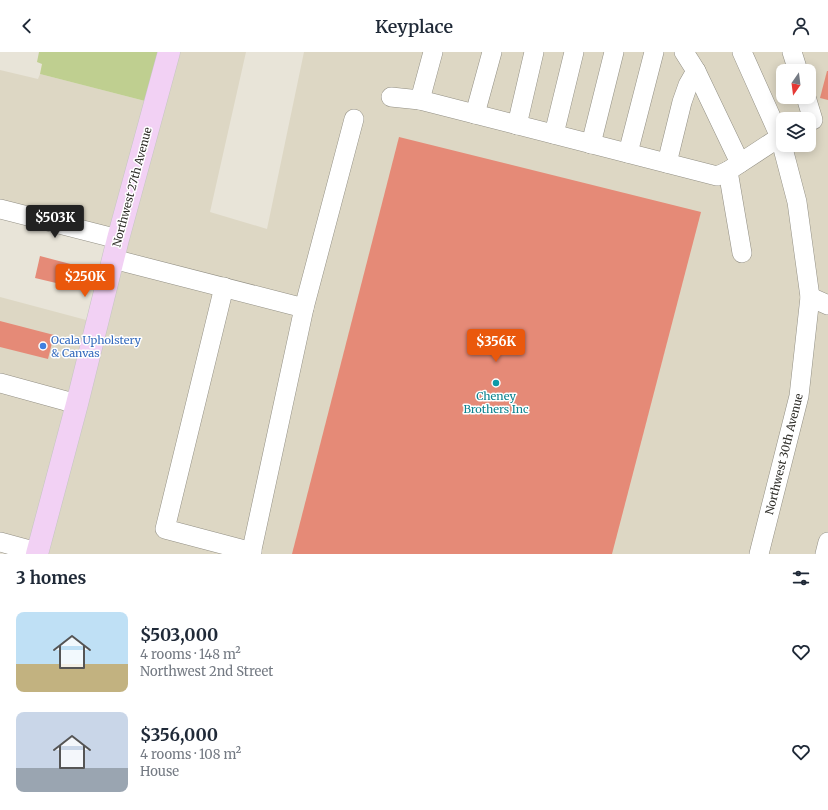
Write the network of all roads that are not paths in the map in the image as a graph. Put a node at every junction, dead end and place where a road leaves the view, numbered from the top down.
1 (434, 52) edge
2 (492, 52) edge
3 (534, 52) edge
4 (574, 52) edge
5 (614, 52) edge
6 (654, 52) edge
7 (684, 52) edge
8 (742, 52) edge
9 (792, 52) edge
10 (169, 53) edge
11 (796, 64) edge
12 (696, 71) junction
13 (391, 97) dead end
14 (420, 100) junction
15 (809, 104) edge
16 (475, 114) junction
17 (354, 119) dead end
18 (817, 122) edge
19 (776, 123) edge
20 (517, 125) junction
21 (554, 134) junction
22 (776, 140) edge
23 (592, 144) junction
24 (786, 152) edge
25 (628, 153) junction
26 (667, 163) junction
27 (734, 167) junction
28 (0, 209) edge
29 (115, 249) junction
30 (742, 253) dead end
31 (224, 287) junction
32 (810, 297) junction
33 (828, 305) edge
34 (304, 308) junction
35 (0, 383) edge
36 (77, 404) junction
37 (0, 542) edge
38 (828, 542) edge
39 (37, 553) edge
40 (252, 553) edge
41 (759, 554) edge
42 (825, 554) edge

1 - 14 street
2 - 16 street
3 - 20 street
4 - 21 street
5 - 23 street
6 - 25 street
7 - 12 street
8 - 19 street, Northwest 30th Avenue
9 - 11 street
10 - 29 main road, Northwest 27th Avenue
12 - 26 street
12 - 27 street
13 - 14 street
14 - 16 street
15 - 18 street
16 - 20 street
17 - 34 street
20 - 21 street
21 - 23 street
22 - 27 street
23 - 25 street
24 - 32 street, Northwest 30th Avenue
25 - 26 street
26 - 27 street
27 - 30 street
28 - 29 street
29 - 31 street
29 - 36 main road, Northwest 27th Avenue
31 - 34 street
31 - 40 street
32 - 33 street
32 - 41 street, Northwest 30th Avenue
34 - 40 street
35 - 36 street
36 - 39 main road, Northwest 27th Avenue
37 - 39 street
38 - 42 street

